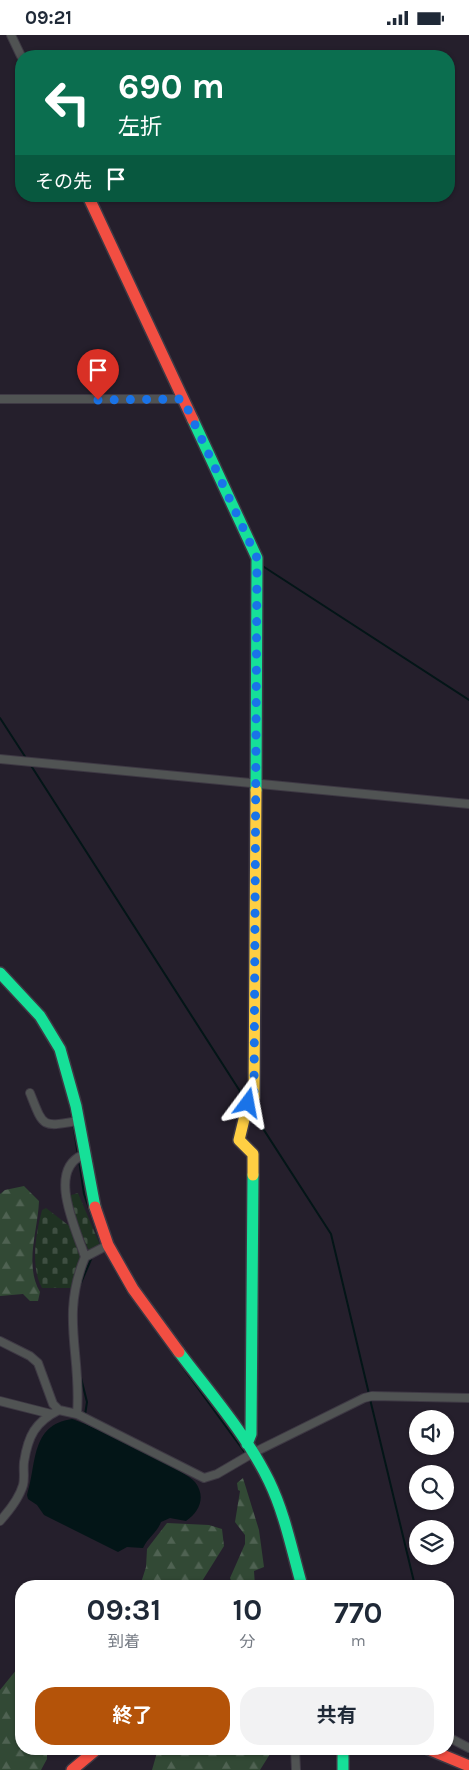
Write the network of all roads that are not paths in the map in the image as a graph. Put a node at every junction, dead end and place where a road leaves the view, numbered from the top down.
1 (11, 35) edge
2 (18, 50) edge
3 (91, 202) edge
4 (0, 399) edge
5 (183, 399) junction
6 (0, 759) edge
7 (257, 783) junction
8 (469, 804) edge
9 (0, 973) edge
10 (30, 1093) dead end
11 (78, 1121) junction
12 (83, 1155) junction
13 (108, 1245) junction
14 (86, 1257) junction
15 (0, 1341) edge
16 (469, 1399) edge
17 (0, 1401) edge
18 (59, 1410) junction
19 (51, 1414) junction
20 (77, 1414) junction
21 (250, 1449) junction
22 (0, 1521) edge
23 (300, 1580) edge
24 (454, 1740) edge
25 (469, 1747) edge
26 (91, 1755) edge
27 (295, 1755) edge
28 (343, 1755) edge
29 (442, 1755) edge
30 (469, 1766) edge
31 (72, 1770) edge
32 (296, 1770) edge
33 (343, 1770) edge

1 - 2 street
3 - 5 street
4 - 5 street
5 - 7 street
6 - 7 street
7 - 8 street
7 - 21 street
9 - 11 street
10 - 11 street
11 - 12 street
12 - 13 street
12 - 14 street
13 - 14 street
13 - 21 street
14 - 20 street
15 - 18 street
16 - 21 street
17 - 19 street
18 - 19 street
18 - 20 street
19 - 22 street
20 - 21 street
21 - 23 street
24 - 25 street
26 - 31 street
27 - 32 street
28 - 33 street
29 - 30 street

